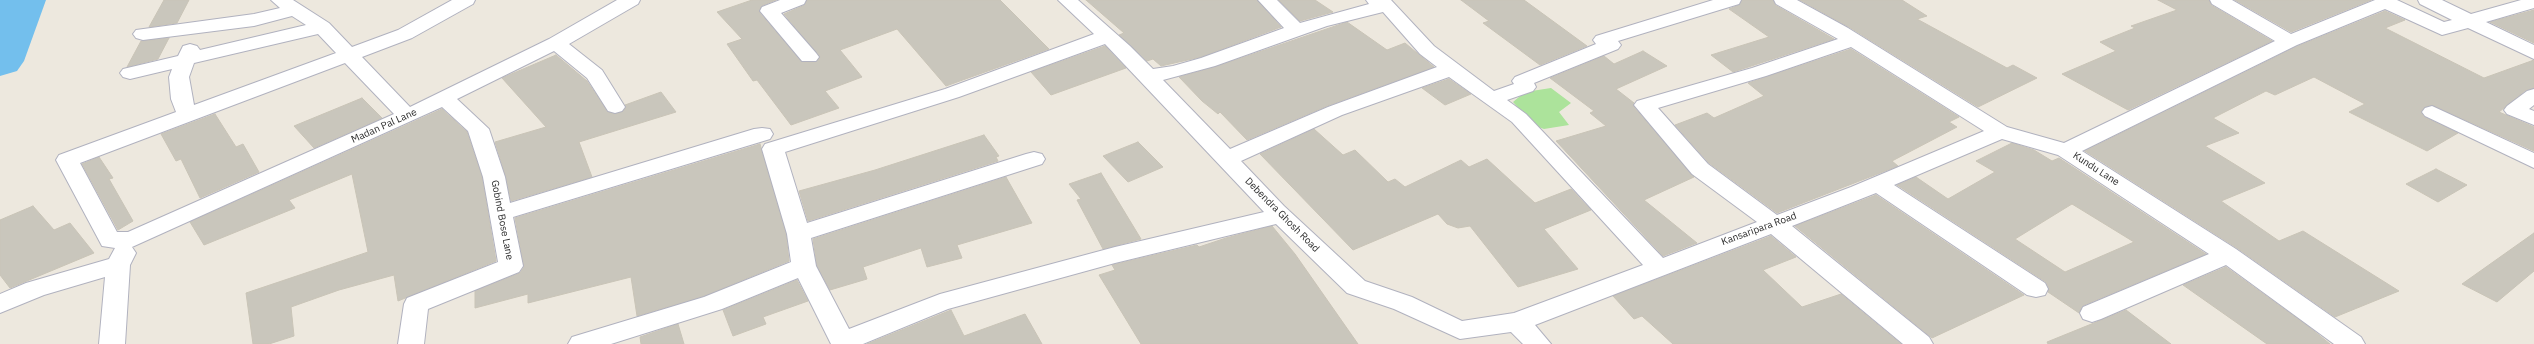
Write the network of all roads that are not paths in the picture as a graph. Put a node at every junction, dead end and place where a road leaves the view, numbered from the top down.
1 (466, 0) edge
2 (631, 0) edge
3 (797, 0) edge
4 (1067, 0) edge
5 (1267, 0) edge
6 (1732, 0) edge
7 (2219, 0) edge
8 (2427, 0) edge
9 (1791, 1) edge
10 (2534, 2) edge
11 (1381, 3) edge
12 (287, 5) edge
13 (774, 10) edge
14 (2471, 20) junction
15 (205, 25) junction
16 (322, 27) junction
17 (1297, 31) junction
18 (143, 34) dead end
19 (1108, 36) junction
20 (1853, 40) junction
21 (2290, 40) junction
22 (556, 43) junction
23 (2534, 53) edge
24 (349, 55) junction
25 (809, 57) dead end
26 (187, 59) junction
27 (1451, 70) junction
28 (130, 73) dead end
29 (1148, 76) junction
30 (2534, 95) edge
31 (444, 98) junction
32 (1492, 98) junction
33 (615, 107) dead end
34 (2432, 112) dead end
35 (188, 115) junction
36 (407, 116) junction
37 (2534, 119) edge
38 (2000, 132) junction
39 (762, 134) dead end
40 (2066, 150) junction
41 (1226, 158) junction
42 (1034, 159) dead end
43 (2534, 161) edge
44 (1877, 184) junction
45 (501, 213) junction
46 (1281, 215) junction
47 (1773, 223) junction
48 (800, 234) junction
49 (131, 240) junction
50 (2228, 255) junction
51 (118, 265) junction
52 (804, 266) junction
53 (1657, 266) junction
54 (2036, 289) dead end
55 (3, 298) edge
56 (2092, 313) dead end
57 (1517, 322) junction
58 (885, 335) edge
59 (1452, 337) edge
60 (112, 344) edge
61 (411, 344) edge
62 (581, 344) edge
63 (1538, 344) edge
64 (1920, 344) edge
65 (2352, 344) edge

1 - 24 street
2 - 22 street, Madan Pal Lane
3 - 13 street
4 - 19 street, Debendra Ghosh Road
5 - 17 street
6 - 32 street
7 - 21 street
8 - 14 street
9 - 20 street, Kundu Lane
10 - 14 street
11 - 17 street
11 - 27 street
12 - 15 street
12 - 16 street
13 - 25 street
14 - 21 street
14 - 23 street
15 - 18 street
15 - 26 street
16 - 24 street
16 - 26 street
17 - 29 street
19 - 29 street, Debendra Ghosh Road
19 - 48 street
20 - 38 street, Kundu Lane
20 - 47 street
21 - 40 street
22 - 31 street, Madan Pal Lane
22 - 33 street
24 - 35 street
24 - 36 street
26 - 28 street
26 - 35 street
27 - 32 street
27 - 41 street
29 - 41 street, Debendra Ghosh Road
30 - 37 street
31 - 36 street, Madan Pal Lane
31 - 45 street, Gobind Bose Lane
32 - 53 street
34 - 43 street
35 - 49 street
36 - 49 street, Madan Pal Lane
38 - 40 street, Kundu Lane
38 - 44 street, Kansaripara Road
39 - 45 street
40 - 50 street, Kundu Lane
41 - 46 street, Debendra Ghosh Road
42 - 48 street
44 - 47 street, Kansaripara Road
44 - 54 street
45 - 61 street, Gobind Bose Lane
46 - 58 street
46 - 59 street, Debendra Ghosh Road
47 - 53 street, Kansaripara Road
47 - 64 street
48 - 52 street
49 - 51 street
50 - 56 street
50 - 65 street, Kundu Lane
51 - 55 street
51 - 60 street
52 - 58 street
52 - 62 street
53 - 57 street, Kansaripara Road
57 - 59 street, Debendra Ghosh Road
57 - 63 street

